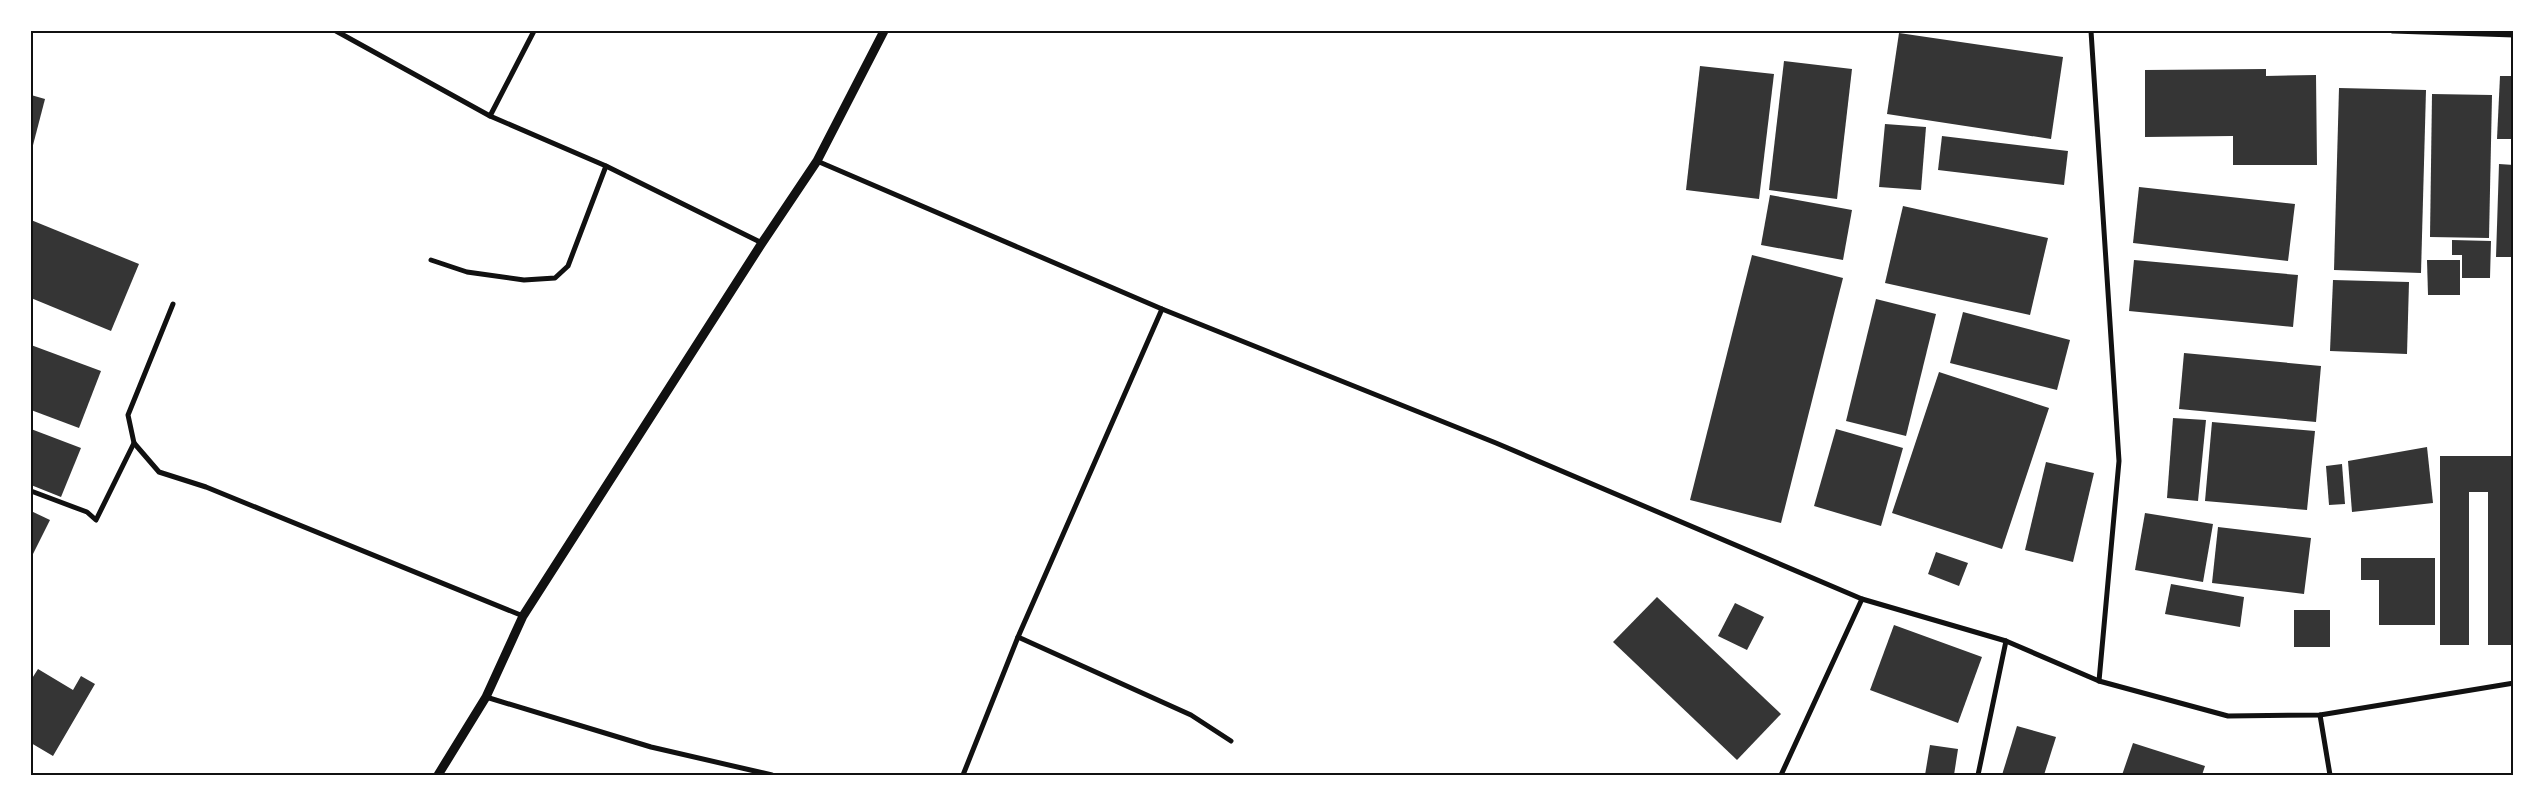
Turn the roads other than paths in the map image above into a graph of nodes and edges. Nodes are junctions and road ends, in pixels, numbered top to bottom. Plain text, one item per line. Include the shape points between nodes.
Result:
1 (336, 31) edge
2 (534, 31) edge
3 (884, 31) edge
4 (2091, 31) edge
5 (2393, 31) edge
6 (2514, 34) edge
7 (490, 116) junction
8 (817, 161) junction
9 (606, 166) junction
10 (762, 242) junction
11 (431, 260) dead end
12 (173, 304) dead end
13 (1162, 309) junction
14 (134, 443) junction
15 (31, 491) edge
16 (1862, 599) junction
17 (523, 616) junction
18 (1018, 638) junction
19 (2006, 641) junction
20 (2099, 681) junction
21 (2514, 683) edge
22 (486, 697) junction
23 (2320, 715) junction
24 (1231, 741) dead end
25 (438, 775) edge
26 (772, 775) edge
27 (962, 775) edge
28 (1781, 775) edge
29 (1978, 775) edge
30 (2330, 775) edge

1 - 7 street
2 - 7 street
3 - 8 street
4 - 20 street via 2119,461
5 - 6 street
7 - 9 street
8 - 10 street
8 - 13 street
9 - 10 street
9 - 11 street via 568,266 555,278 524,280 467,272
10 - 17 street
12 - 14 street via 128,415
13 - 16 street via 1496,443
13 - 18 street
14 - 15 street via 96,520 87,512
14 - 17 street via 159,472 206,487
16 - 19 street
16 - 28 street
17 - 22 street
18 - 24 street via 1191,715
18 - 27 street
19 - 20 street
19 - 29 street
20 - 23 street via 2228,716
21 - 23 street
22 - 25 street
22 - 26 street via 652,747
23 - 30 street

